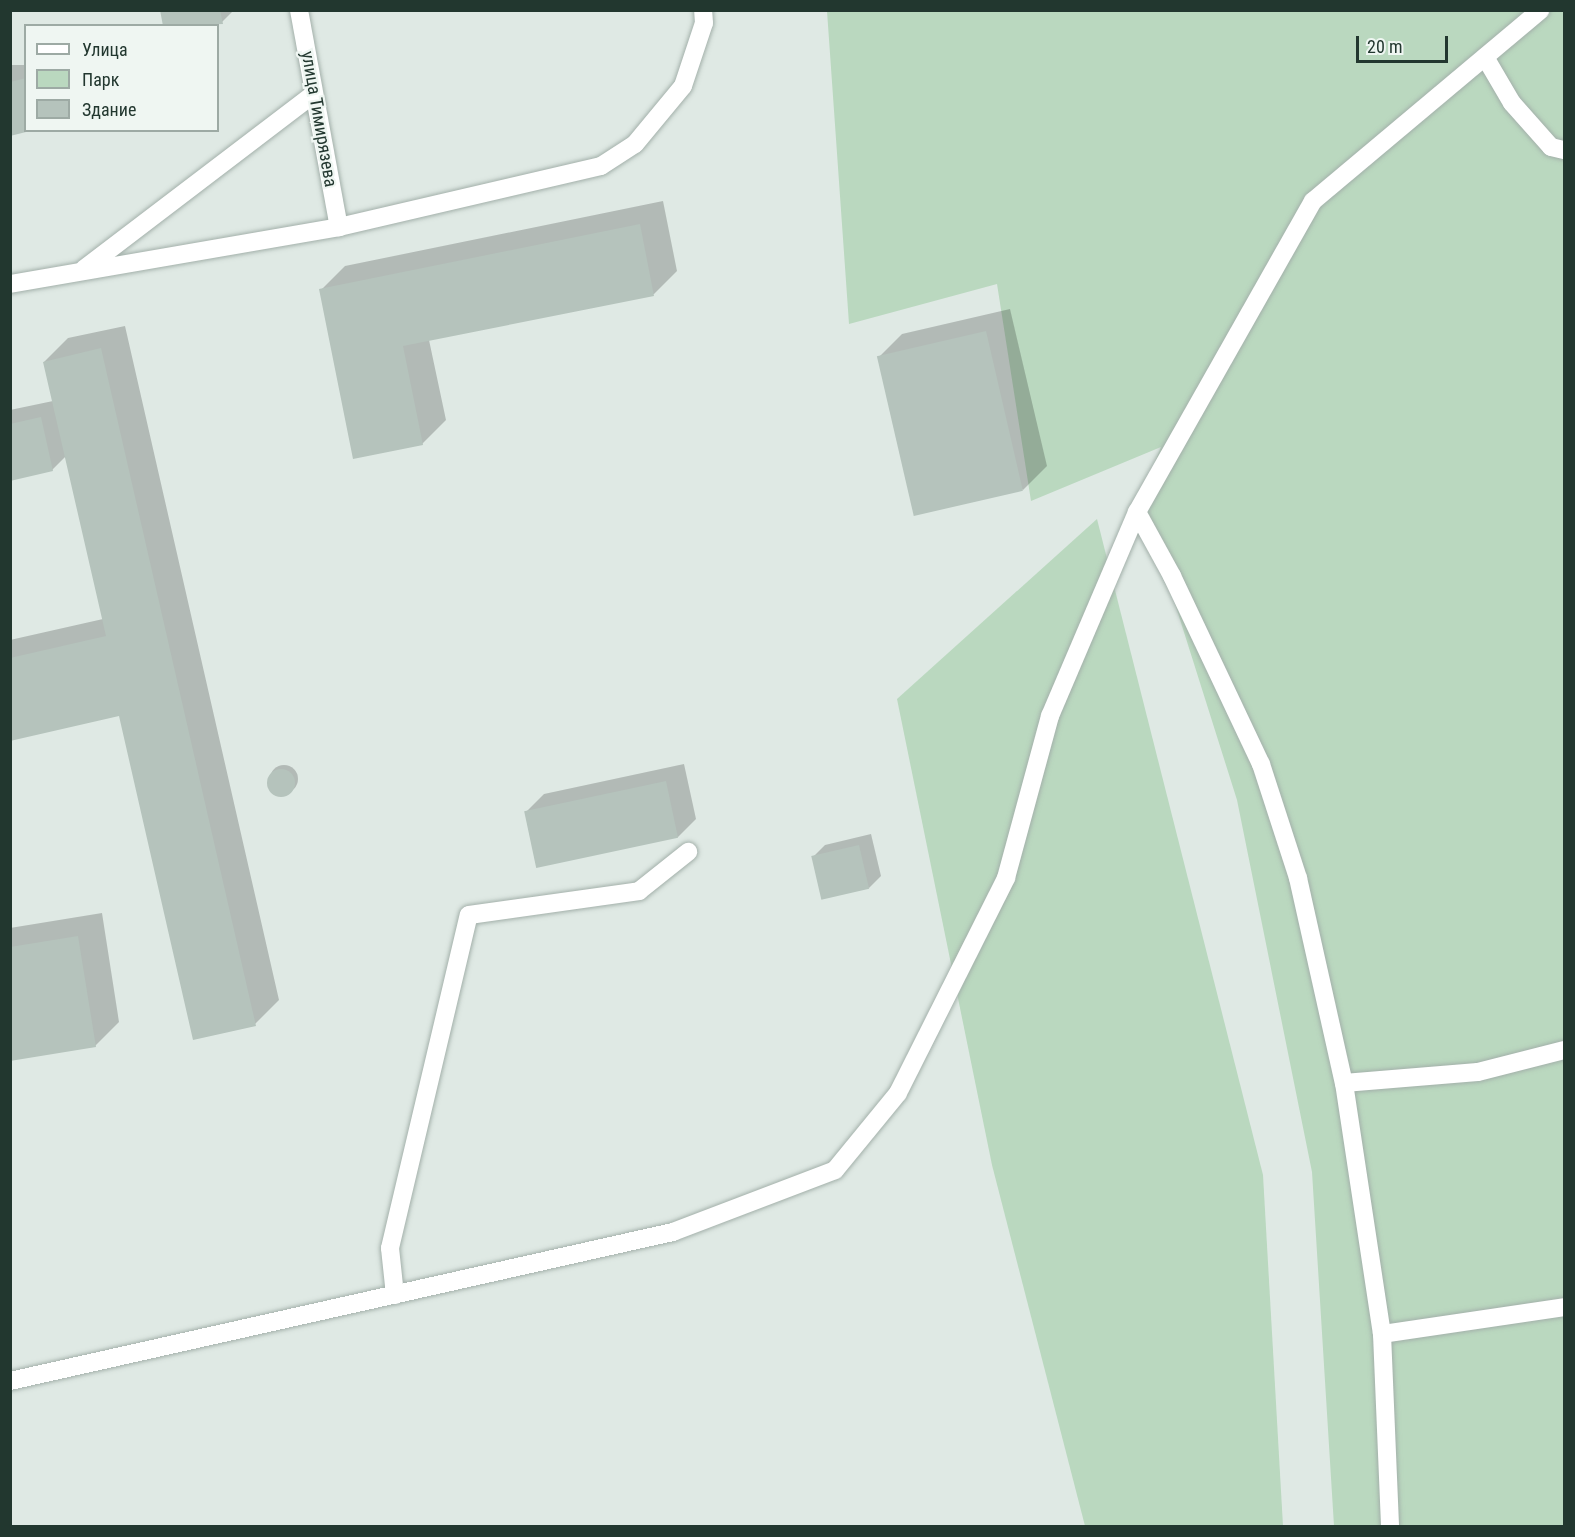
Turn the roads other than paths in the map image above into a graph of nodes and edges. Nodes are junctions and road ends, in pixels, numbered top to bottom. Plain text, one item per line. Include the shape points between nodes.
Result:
1 (300, 10) edge
2 (703, 10) edge
3 (1541, 10) edge
4 (1485, 57) junction
5 (314, 94) junction
6 (1564, 150) edge
7 (339, 227) junction
8 (81, 271) junction
9 (10, 284) edge
10 (1137, 512) junction
11 (688, 852) dead end
12 (1564, 1050) edge
13 (1344, 1083) junction
14 (395, 1294) junction
15 (1564, 1307) edge
16 (1382, 1334) junction
17 (10, 1381) edge
18 (1390, 1527) edge

1 - 5 street, улица Тимирязева
2 - 7 street via 704,23 683,87 635,144 601,166
3 - 4 street
4 - 6 street via 1512,103 1551,147
4 - 10 street via 1313,201
5 - 7 street, улица Тимирязева
5 - 8 street
7 - 8 street
8 - 9 street
10 - 13 street via 1261,764 1298,878
10 - 14 street via 1050,716 1006,878 898,1093 835,1170 673,1232
11 - 14 street via 639,891 469,915 390,1248
12 - 13 street via 1478,1072
13 - 16 street
14 - 17 street
15 - 16 street
16 - 18 street

